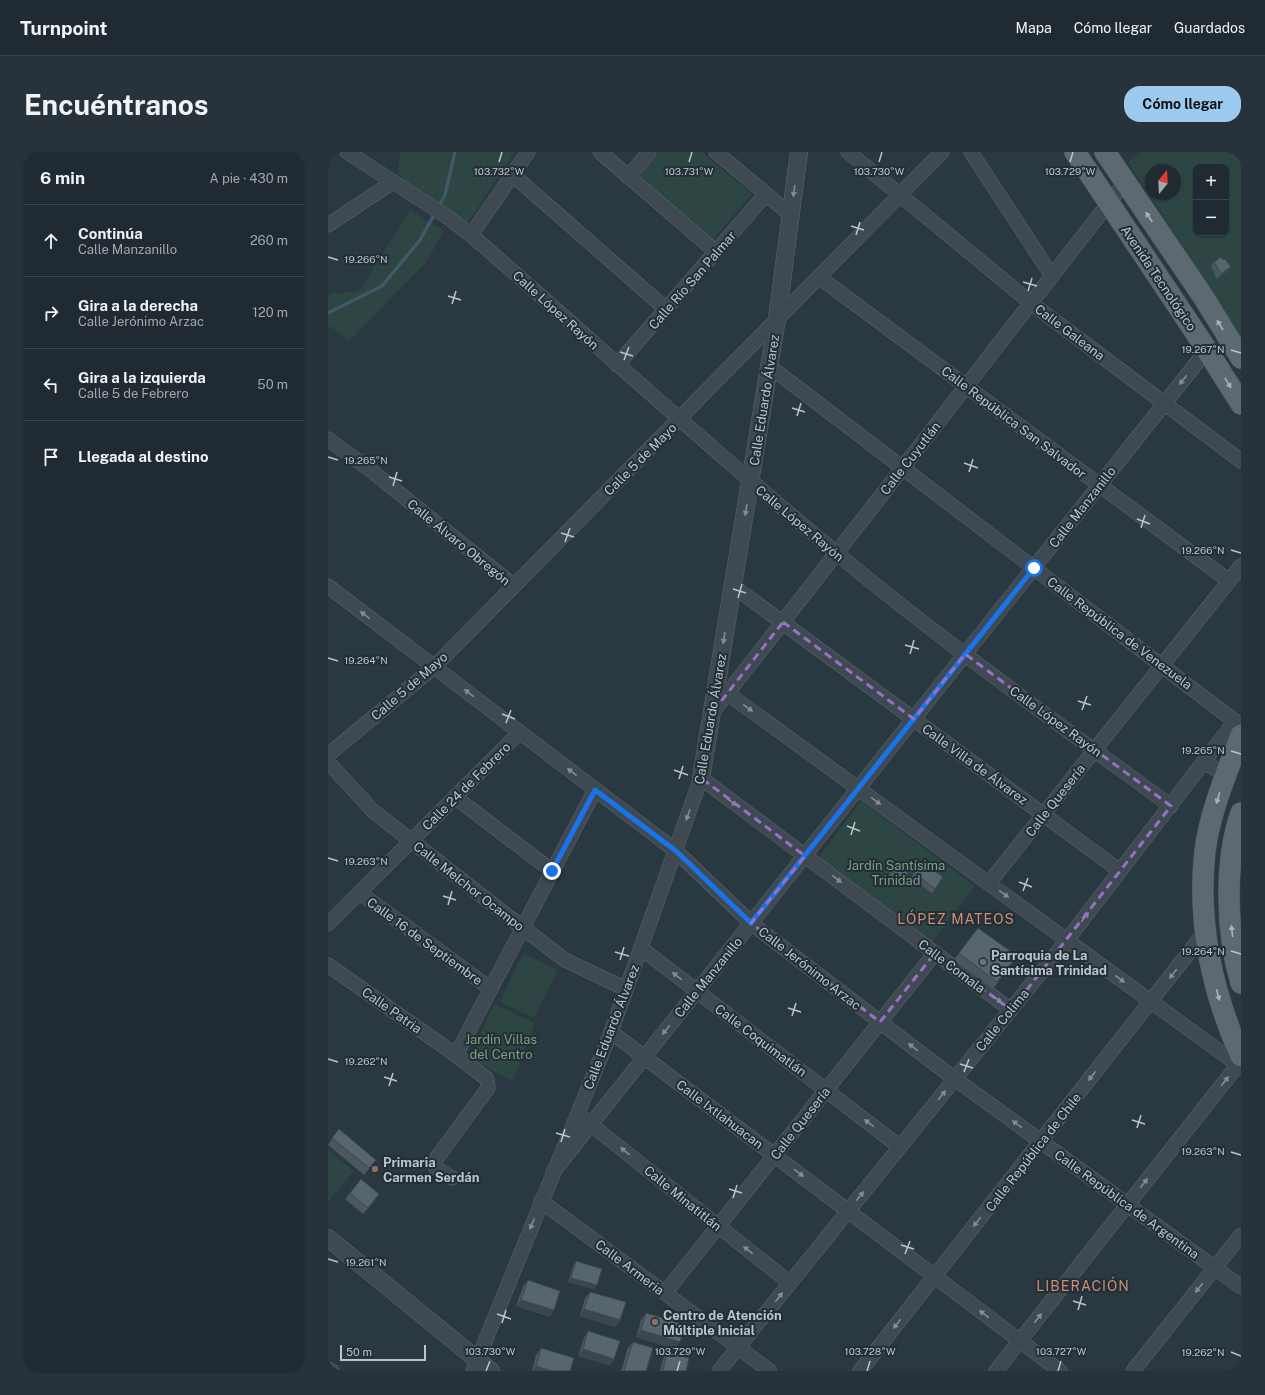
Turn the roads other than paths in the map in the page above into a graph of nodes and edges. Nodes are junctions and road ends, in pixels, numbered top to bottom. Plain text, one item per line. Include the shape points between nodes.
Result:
1 (347, 152) edge
2 (528, 152) edge
3 (600, 152) edge
4 (649, 152) edge
5 (716, 152) edge
6 (799, 152) edge
7 (848, 152) edge
8 (942, 152) edge
9 (971, 152) edge
10 (1075, 152) edge
11 (1105, 152) edge
12 (513, 175) junction
13 (628, 177) junction
14 (393, 182) junction
15 (1125, 182) junction
16 (766, 194) junction
17 (900, 194) junction
18 (1108, 203) junction
19 (790, 215) junction
20 (328, 224) edge
21 (471, 235) junction
22 (716, 252) junction
23 (1052, 276) junction
24 (819, 277) junction
25 (1031, 303) junction
26 (666, 309) junction
27 (777, 319) junction
28 (1207, 350) junction
29 (1241, 358) edge
30 (617, 365) junction
31 (770, 366) junction
32 (966, 386) junction
33 (1165, 403) junction
34 (1241, 404) edge
35 (679, 419) junction
36 (328, 439) edge
37 (1241, 461) edge
38 (903, 468) junction
39 (750, 482) junction
40 (1100, 485) junction
41 (836, 554) junction
42 (1241, 566) edge
43 (1034, 568) junction
44 (1229, 581) junction
45 (328, 586) edge
46 (514, 586) junction
47 (733, 586) junction
48 (783, 622) junction
49 (965, 654) junction
50 (1162, 665) junction
51 (434, 667) junction
52 (722, 689) junction
53 (914, 719) junction
54 (1239, 727) edge
55 (520, 732) junction
56 (1095, 750) junction
57 (328, 755) edge
58 (328, 762) edge
59 (1204, 762) junction
60 (1226, 776) junction
61 (701, 778) junction
62 (858, 788) junction
63 (595, 790) junction
64 (455, 797) junction
65 (1171, 806) junction
66 (1241, 813) edge
67 (1044, 814) junction
68 (411, 842) junction
69 (676, 851) junction
70 (805, 856) junction
71 (552, 871) junction
72 (1120, 871) junction
73 (989, 883) junction
74 (360, 893) junction
75 (751, 923) junction
76 (328, 924) edge
77 (523, 928) junction
78 (1205, 932) junction
79 (1067, 940) junction
80 (642, 949) junction
81 (934, 952) junction
82 (328, 965) edge
83 (1241, 983) edge
84 (491, 989) junction
85 (626, 989) junction
86 (697, 991) junction
87 (1151, 1001) junction
88 (1011, 1010) junction
89 (880, 1022) junction
90 (611, 1032) junction
91 (456, 1055) junction
92 (644, 1057) junction
93 (1240, 1062) edge
94 (955, 1079) junction
95 (826, 1090) junction
96 (577, 1113) junction
97 (591, 1124) junction
98 (1041, 1141) junction
99 (900, 1146) junction
100 (774, 1155) junction
101 (553, 1172) junction
102 (452, 1178) dead end
103 (541, 1201) junction
104 (1128, 1204) junction
105 (849, 1211) junction
106 (718, 1226) junction
107 (1241, 1235) edge
108 (328, 1238) edge
109 (1215, 1268) junction
110 (935, 1276) junction
111 (790, 1283) junction
112 (1241, 1287) edge
113 (665, 1293) junction
114 (1020, 1341) junction
115 (738, 1347) junction
116 (475, 1366) edge
117 (328, 1369) edge
118 (332, 1371) edge
119 (491, 1371) edge
120 (719, 1371) edge
121 (770, 1371) edge
122 (860, 1371) edge
123 (996, 1371) edge
124 (1060, 1371) edge
125 (1133, 1371) edge

1 - 14 street, Calle López Rayón
2 - 12 street
3 - 13 street
4 - 13 street
5 - 16 street
6 -> 19 street, Calle Eduardo Álvarez
7 - 17 street, Calle Galeana
8 - 17 street, Calle 5 de Mayo
9 - 23 street
10 - 18 main road, Avenida Tecnológico
11 - 15 main road, Avenida Tecnológico
12 - 21 street
12 - 26 street
13 - 22 street
14 - 20 street
14 - 21 street, Calle López Rayón
15 - 18 street, Calle Cuyutlán
29 -> 15 main road, Avenida Tecnológico via 1204,298
16 - 19 street
16 - 22 street, Calle Río San Palmar
17 - 24 street, Calle 5 de Mayo
17 - 25 street, Calle Galeana
18 - 23 street, Calle Cuyutlán
18 - 28 main road, Avenida Tecnológico
19 - 27 street, Calle Eduardo Álvarez
21 - 30 street, Calle López Rayón
22 - 26 street, Calle Río San Palmar
23 - 25 street, Calle Cuyutlán
24 - 27 street, Calle 5 de Mayo
24 - 32 street, Calle República San Salvador
25 - 32 street, Calle Cuyutlán
25 - 33 street, Calle Galeana
26 - 30 street, Calle Río San Palmar
27 - 31 street, Calle Eduardo Álvarez
27 - 35 street, Calle 5 de Mayo
28 -> 33 street, Calle Manzanillo
28 -> 34 main road, Avenida Tecnológico
30 - 35 street, Calle López Rayón
31 - 38 street, Calle República de Venezuela
31 - 39 street, Calle Eduardo Álvarez
32 - 38 street, Calle Cuyutlán
32 - 40 street, Calle República San Salvador
33 - 37 street, Calle Galeana
33 - 40 street, Calle Manzanillo
35 - 39 street, Calle López Rayón
35 - 46 street, Calle 5 de Mayo
36 - 46 street, Calle Álvaro Obregón
38 - 41 street, Calle Cuyutlán
38 - 43 street, Calle República de Venezuela
39 - 41 street, Calle López Rayón
39 -> 47 street, Calle Eduardo Álvarez
40 - 43 street, Calle Manzanillo
40 - 44 street, Calle República San Salvador
41 - 48 street, Calle Cuyutlán
41 - 49 street, Calle López Rayón
42 - 44 street, Calle Quesería
43 - 49 street, Calle Manzanillo
43 - 50 street, Calle República de Venezuela
44 - 50 street, Calle Quesería
51 -> 45 street, Calle Jerónimo Arzac
46 - 51 street, Calle 5 de Mayo
47 - 48 street, Calle Villa de Álvarez
47 -> 52 street, Calle Eduardo Álvarez
48 - 52 street, Calle Cuyutlán
48 - 53 street, Calle Villa de Álvarez
49 - 53 street, Calle Manzanillo
49 - 56 street, Calle López Rayón
50 - 54 street, Calle República de Venezuela
50 - 56 street, Calle Quesería
55 -> 51 street, Calle Jerónimo Arzac
51 - 57 street, Calle 5 de Mayo
52 - 61 street, Calle Eduardo Álvarez via 712,713
52 -> 62 street
53 - 62 street, Calle Manzanillo
53 - 67 street, Calle Villa de Álvarez
54 - 59 street, Calle Colima
54 - 60 main road
63 -> 55 street, Calle Jerónimo Arzac
55 - 64 street, Calle 24 de Febrero
56 - 65 street, Calle López Rayón
56 - 67 street, Calle Quesería
58 - 68 street, Calle Melchor Ocampo via 373,811
59 - 60 street
59 - 65 street, Calle Colima
60 -> 78 main road via 1205,850
61 -> 69 street, Calle Eduardo Álvarez
61 -> 70 street, Calle Comala
62 - 70 street, Calle Manzanillo
62 -> 73 street
63 - 69 street, Calle Jerónimo Arzac
63 - 71 street
64 - 68 street, Calle 24 de Febrero
64 - 71 street
65 - 72 street, Calle Colima
83 -> 66 main road via 1230,907 1230,867
67 - 72 street, Calle Villa de Álvarez
67 - 73 street, Calle Quesería
68 - 74 street, Calle 24 de Febrero
68 - 77 street, Calle Melchor Ocampo
69 - 75 street, Calle Jerónimo Arzac
69 - 80 street, Calle Eduardo Álvarez
70 - 75 street, Calle Manzanillo
70 -> 81 street, Calle Comala
71 - 77 street
79 -> 72 street, Calle Colima
73 -> 79 street
74 - 76 street, Calle 24 de Febrero
74 - 84 street, Calle 16 de Septiembre
75 - 86 street, Calle Manzanillo
75 - 89 street, Calle Jerónimo Arzac
77 - 84 street
77 - 85 street, Calle Melchor Ocampo via 565,960
78 -> 87 street, Calle República de Chile
78 -> 93 main road via 1213,975
79 -> 87 street
79 - 88 street, Calle Colima
80 - 85 street, Calle Eduardo Álvarez
86 -> 80 street, Calle Coquimatlán
81 -> 88 street, Calle Comala
81 - 89 street, Calle Quesería
82 - 91 street, Calle Patria
84 - 91 street
85 - 90 street, Calle Eduardo Álvarez
86 -> 92 street, Calle Manzanillo
86 - 95 street, Calle Coquimatlán
87 - 93 street
87 -> 98 street, Calle República de Chile
88 - 94 street, Calle Colima
94 -> 89 street, Calle Jerónimo Arzac
89 - 95 street, Calle Quesería
90 - 92 street, Calle Ixtlahuacan
90 - 96 street, Calle Eduardo Álvarez
91 - 102 street, Calle Patria via 489,1083 488,1088 436,1159 435,1167
92 - 97 street, Calle Manzanillo
92 - 100 street, Calle Ixtlahuacan
104 -> 93 street
98 -> 94 street, Calle República de Argentina
99 -> 94 street, Calle Colima
99 -> 95 street, Calle Coquimatlán
95 - 100 street, Calle Quesería
96 - 97 street, Calle Minatitlán
96 - 101 street, Calle Eduardo Álvarez
97 - 101 street, Calle Manzanillo
106 -> 97 street, Calle Minatitlán
98 - 104 street, Calle República de Argentina
98 -> 110 street, Calle República de Chile
105 -> 99 street, Calle Colima
100 -> 105 street, Calle Ixtlahuacan
100 - 106 street, Calle Quesería
101 - 103 street, Calle Eduardo Álvarez
103 - 113 street, Calle Armeria
103 -> 116 street, Calle Eduardo Álvarez
104 - 109 street, Calle República de Argentina
114 -> 104 street
105 - 110 street, Calle Ixtlahuacan
105 - 111 street, Calle Colima
111 -> 106 street, Calle Minatitlán
106 - 113 street, Calle Quesería
107 - 109 street
108 - 116 street
109 - 112 street, Calle República de Argentina
109 -> 125 street
114 -> 110 street, Calle Ixtlahuacan
110 -> 122 street, Calle República de Chile
115 -> 111 street, Calle Colima
113 - 115 street, Calle Armeria
114 - 123 street
114 - 124 street, Calle Ixtlahuacan
115 - 120 street, Calle Colima
115 - 121 street, Calle Armeria
116 - 119 street
117 - 118 street

